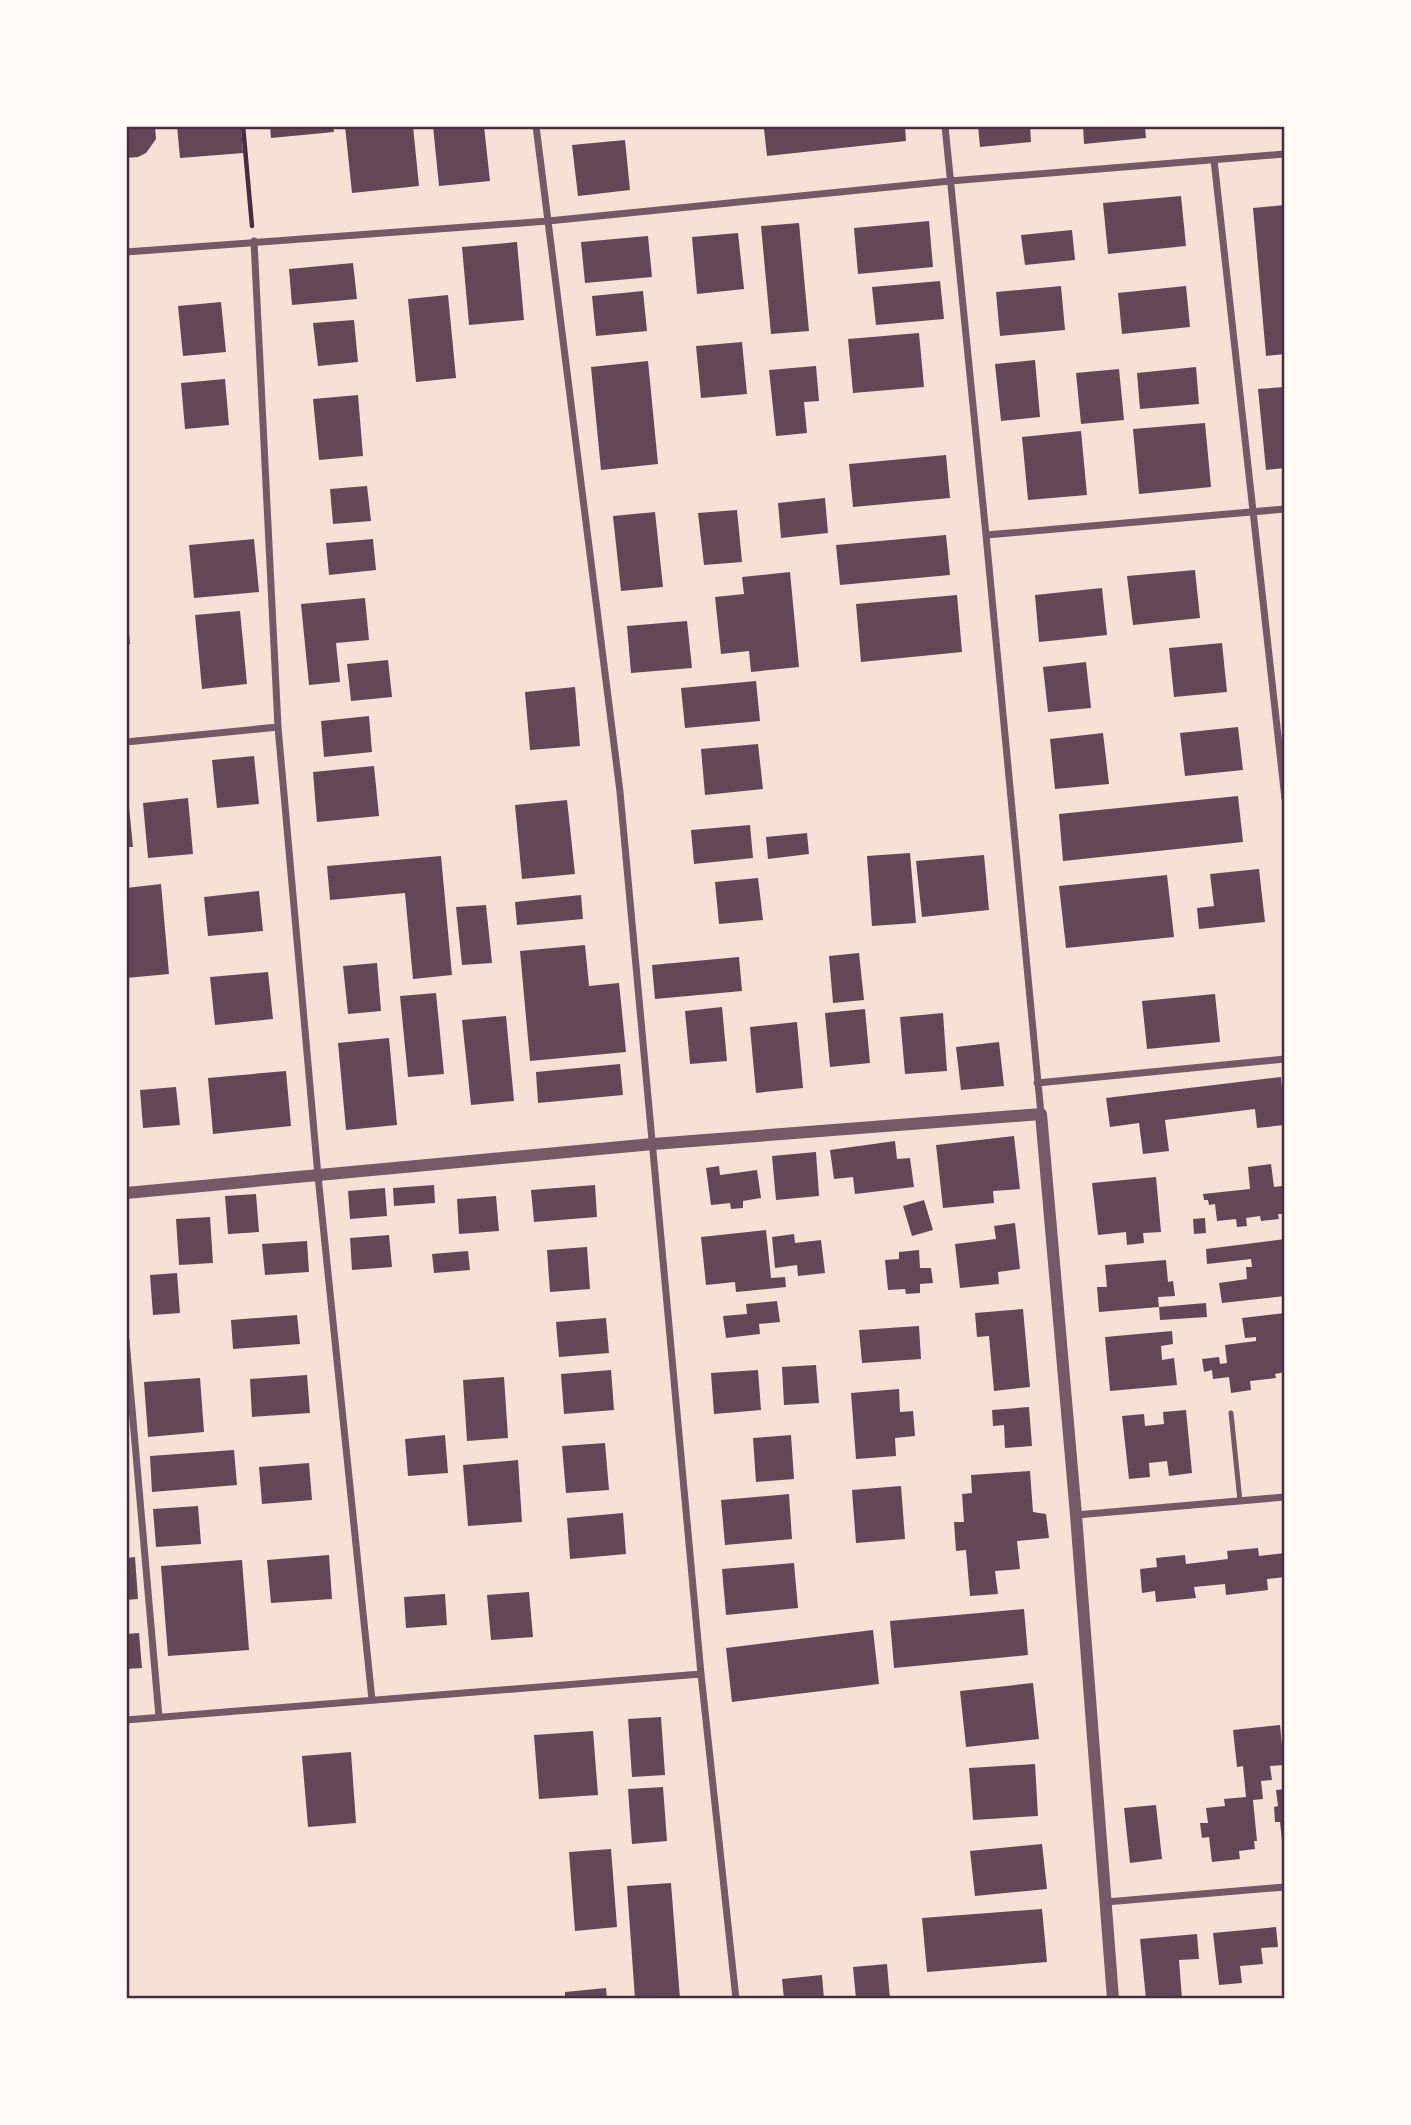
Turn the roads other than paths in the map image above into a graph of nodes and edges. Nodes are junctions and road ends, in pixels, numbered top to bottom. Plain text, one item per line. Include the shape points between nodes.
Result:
1 (536, 126) edge
2 (945, 126) edge
3 (1285, 154) edge
4 (1214, 160) junction
5 (950, 181) junction
6 (548, 221) junction
7 (254, 241) junction
8 (126, 252) edge
9 (1285, 509) edge
10 (1252, 511) junction
11 (986, 535) junction
12 (278, 727) junction
13 (126, 742) edge
14 (1285, 799) edge
15 (1285, 1059) edge
16 (1037, 1083) junction
17 (1041, 1114) junction
18 (653, 1144) junction
19 (318, 1176) junction
20 (126, 1193) edge
21 (126, 1340) edge
22 (1231, 1413) dead end
23 (1285, 1497) edge
24 (1240, 1501) junction
25 (1076, 1515) junction
26 (701, 1674) junction
27 (372, 1700) junction
28 (159, 1717) junction
29 (126, 1720) edge
30 (1285, 1887) edge
31 (1106, 1902) junction
32 (736, 1999) edge
33 (1113, 1999) edge

1 - 6 street
2 - 5 street
3 - 4 street
4 - 5 street
4 - 10 street
5 - 6 street
5 - 11 street
6 - 7 street
6 - 18 street via 620,792
7 - 8 street
7 - 12 street
9 - 10 street
10 - 11 street
10 - 14 street
11 - 16 street
12 - 13 street
12 - 19 street
15 - 16 street
16 - 17 street
17 - 18 street
17 - 25 street
18 - 19 street
18 - 26 street
19 - 20 street
19 - 27 street
21 - 28 street
22 - 24 lane
23 - 24 street
24 - 25 street
25 - 31 street
26 - 27 street
26 - 32 street
27 - 28 street
28 - 29 street
30 - 31 street
31 - 33 street

